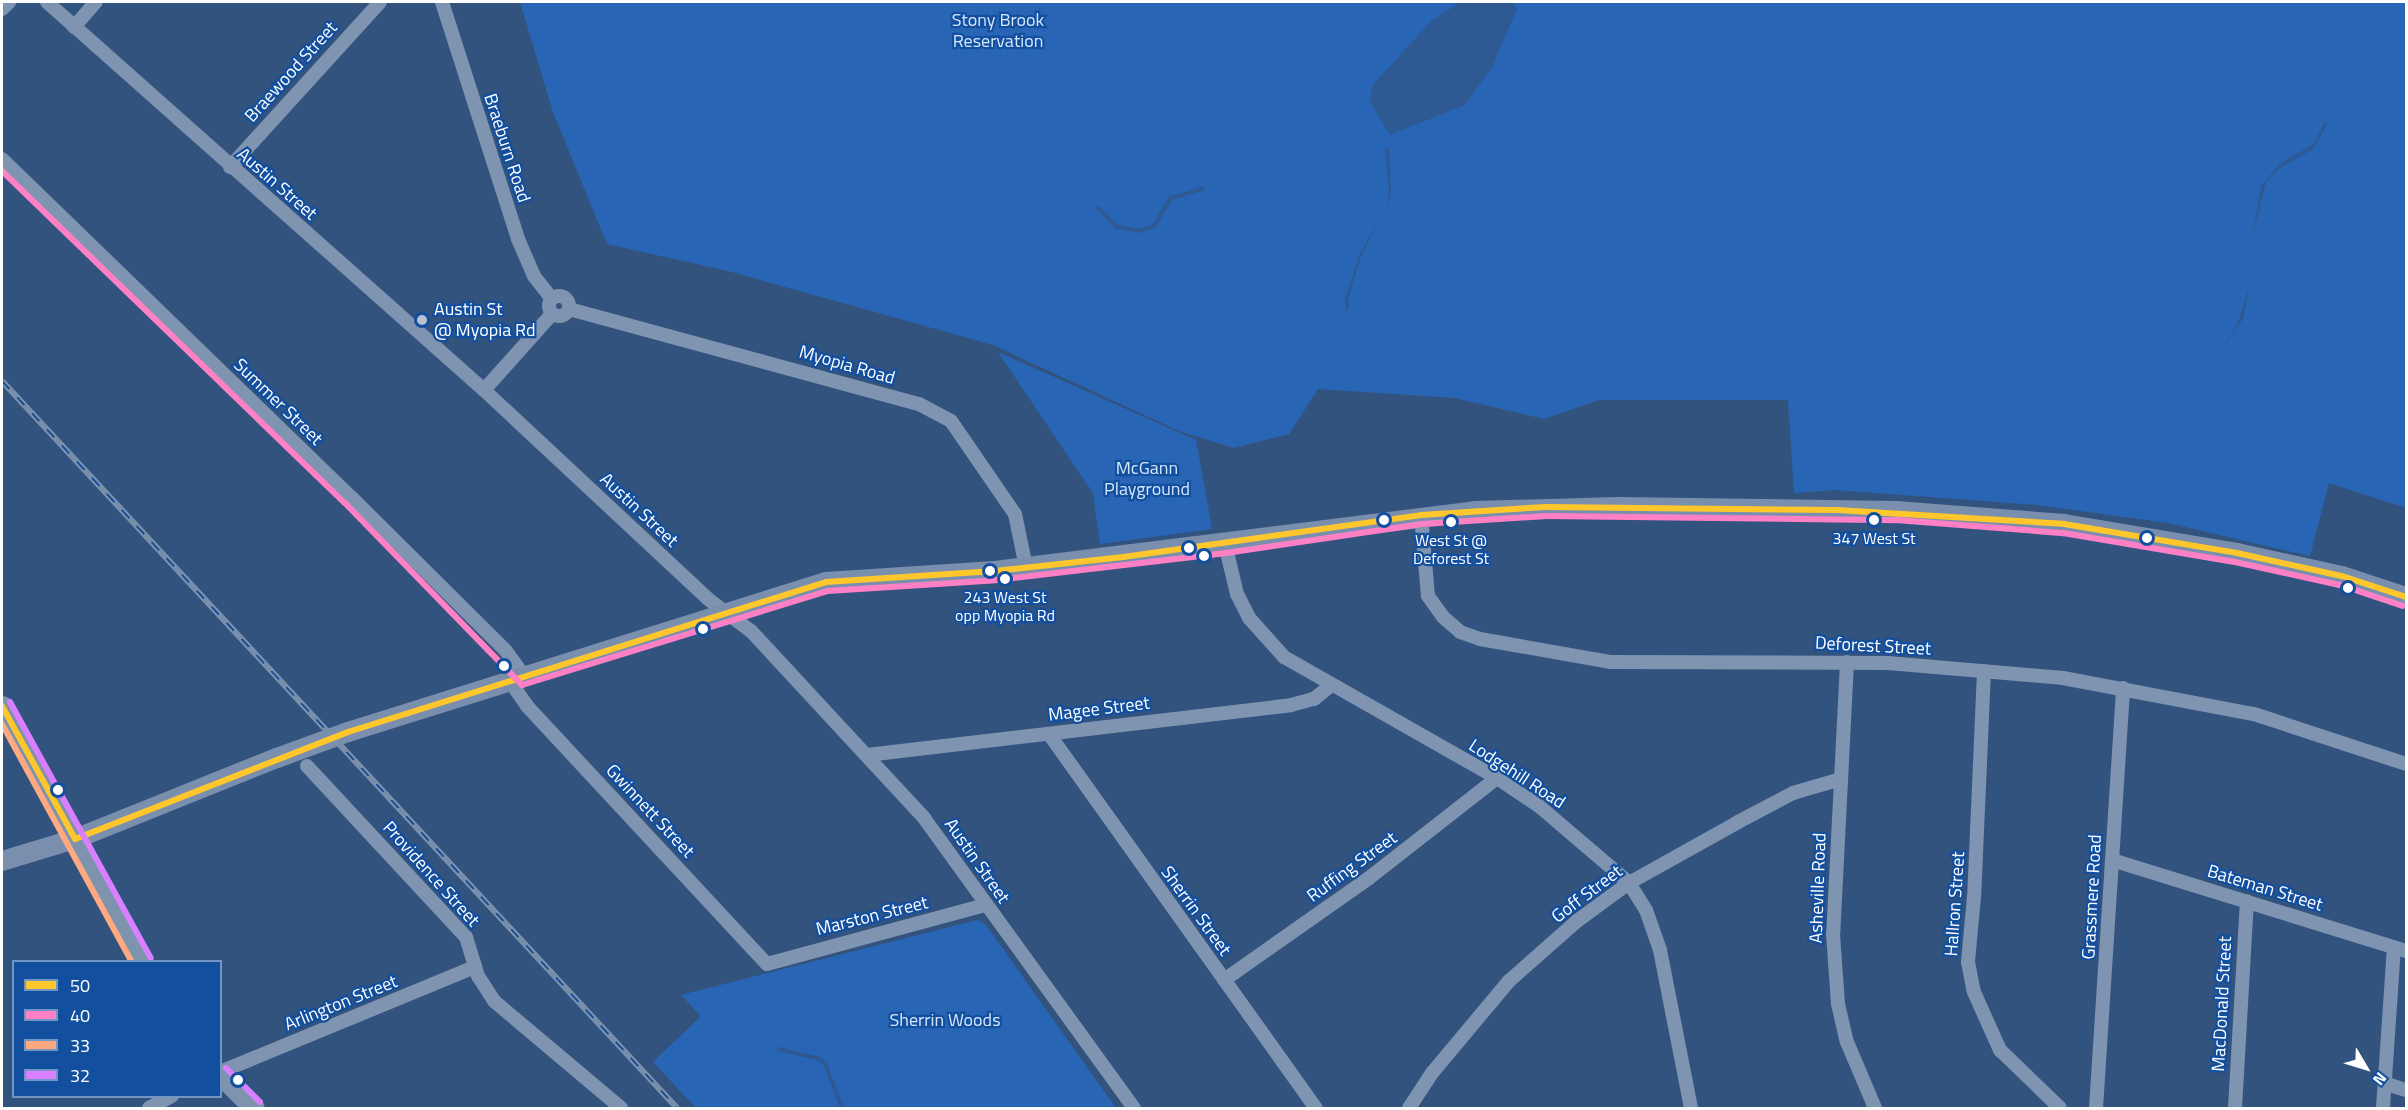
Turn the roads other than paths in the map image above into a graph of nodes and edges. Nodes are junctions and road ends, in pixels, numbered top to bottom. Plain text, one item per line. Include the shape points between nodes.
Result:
1 (9, 2) edge
2 (47, 2) edge
3 (96, 2) edge
4 (380, 2) edge
5 (442, 2) edge
6 (2, 9) edge
7 (74, 27) junction
8 (2, 159) edge
9 (230, 167) junction
10 (552, 299) junction
11 (569, 309) junction
12 (552, 314) junction
13 (484, 390) junction
14 (1421, 515) junction
15 (1225, 544) junction
16 (1026, 567) junction
17 (2406, 597) edge
18 (726, 613) junction
19 (1847, 662) junction
20 (1984, 671) junction
21 (517, 678) junction
22 (1330, 686) junction
23 (2123, 688) junction
24 (2, 706) edge
25 (1048, 734) junction
26 (867, 755) junction
27 (2406, 764) edge
28 (307, 766) dead end
29 (1497, 778) junction
30 (1841, 779) junction
31 (75, 839) junction
32 (2112, 860) junction
33 (2, 861) edge
34 (1629, 883) junction
35 (2247, 901) junction
36 (986, 905) junction
37 (2400, 949) edge
38 (142, 960) edge
39 (767, 964) joint
40 (475, 967) junction
41 (1224, 980) junction
42 (222, 1072) edge
43 (222, 1075) edge
44 (2384, 1083) junction
45 (2406, 1090) edge
46 (168, 1098) edge
47 (612, 1106) edge
48 (149, 1108) edge
49 (254, 1108) edge
50 (1134, 1108) edge
51 (1316, 1108) edge
52 (1408, 1108) edge
53 (1691, 1108) edge
54 (1875, 1108) edge
55 (2060, 1108) edge
56 (2096, 1108) edge
57 (2235, 1108) edge
58 (2383, 1108) edge

1 - 6 street
2 - 7 street, Austin Street
3 - 7 street
4 - 9 street, Braewood Street
5 - 10 street, Braeburn Road via 518,239 534,276
7 - 9 street, Austin Street
8 - 21 street, Summer Street via 506,651
9 - 13 street, Austin Street
10 - 11 street via 562,296
10 - 12 street
11 - 12 street via 561,316
11 - 16 street, Myopia Road via 919,404 951,420 1015,514
12 - 13 street
13 - 18 street, Austin Street
14 - 15 street
14 - 17 street via 1546,507 1896,511 2064,524 2235,553 2342,576
14 - 19 street, Deforest Street via 1428,596 1460,632 1480,639 1611,662
15 - 16 street
15 - 22 street, Lodgehill Road via 1237,594 1250,619 1284,657
16 - 18 street via 826,582
18 - 21 street
18 - 26 street, Austin Street via 751,631
19 - 20 street, Deforest Street
19 - 30 street, Asheville Road
20 - 23 street, Deforest Street
20 - 55 street, Hallron Street via 1968,962 1974,992 2000,1050
21 - 31 street, bridge via 348,732
21 - 39 street, Gwinnett Street via 527,705
22 - 25 street, Magee Street via 1314,699 1291,705
22 - 29 street, Lodgehill Road
23 - 27 street, Deforest Street via 2254,714
23 - 32 street, Grassmere Road
24 - 31 main road
25 - 26 street, Magee Street
25 - 41 street, Sherrin Street
26 - 36 street, Austin Street via 924,818
28 - 40 street, Providence Street via 461,931 469,942
29 - 34 street, Lodgehill Road via 1539,806
29 - 41 street, Ruffing Street via 1369,878
30 - 34 street, Goff Street via 1793,793
30 - 54 street, Asheville Road via 1833,934 1838,1004 1847,1042
31 - 33 street
31 - 38 main road
32 - 35 street, Bateman Street
32 - 56 street, Grassmere Road
34 - 52 street, Goff Street via 1577,921 1509,981 1432,1073
34 - 53 street, Lodgehill Road via 1646,910 1660,950
35 - 37 street, Bateman Street
35 - 57 street, MacDonald Street via 2239,986
36 - 39 street, Marston Street
36 - 50 street, Austin Street
37 - 44 street
40 - 42 street, Arlington Street
40 - 47 street, Providence Street via 481,985 494,1001
41 - 51 street, Sherrin Street
43 - 49 main road
44 - 45 street
44 - 58 street
46 - 48 street

